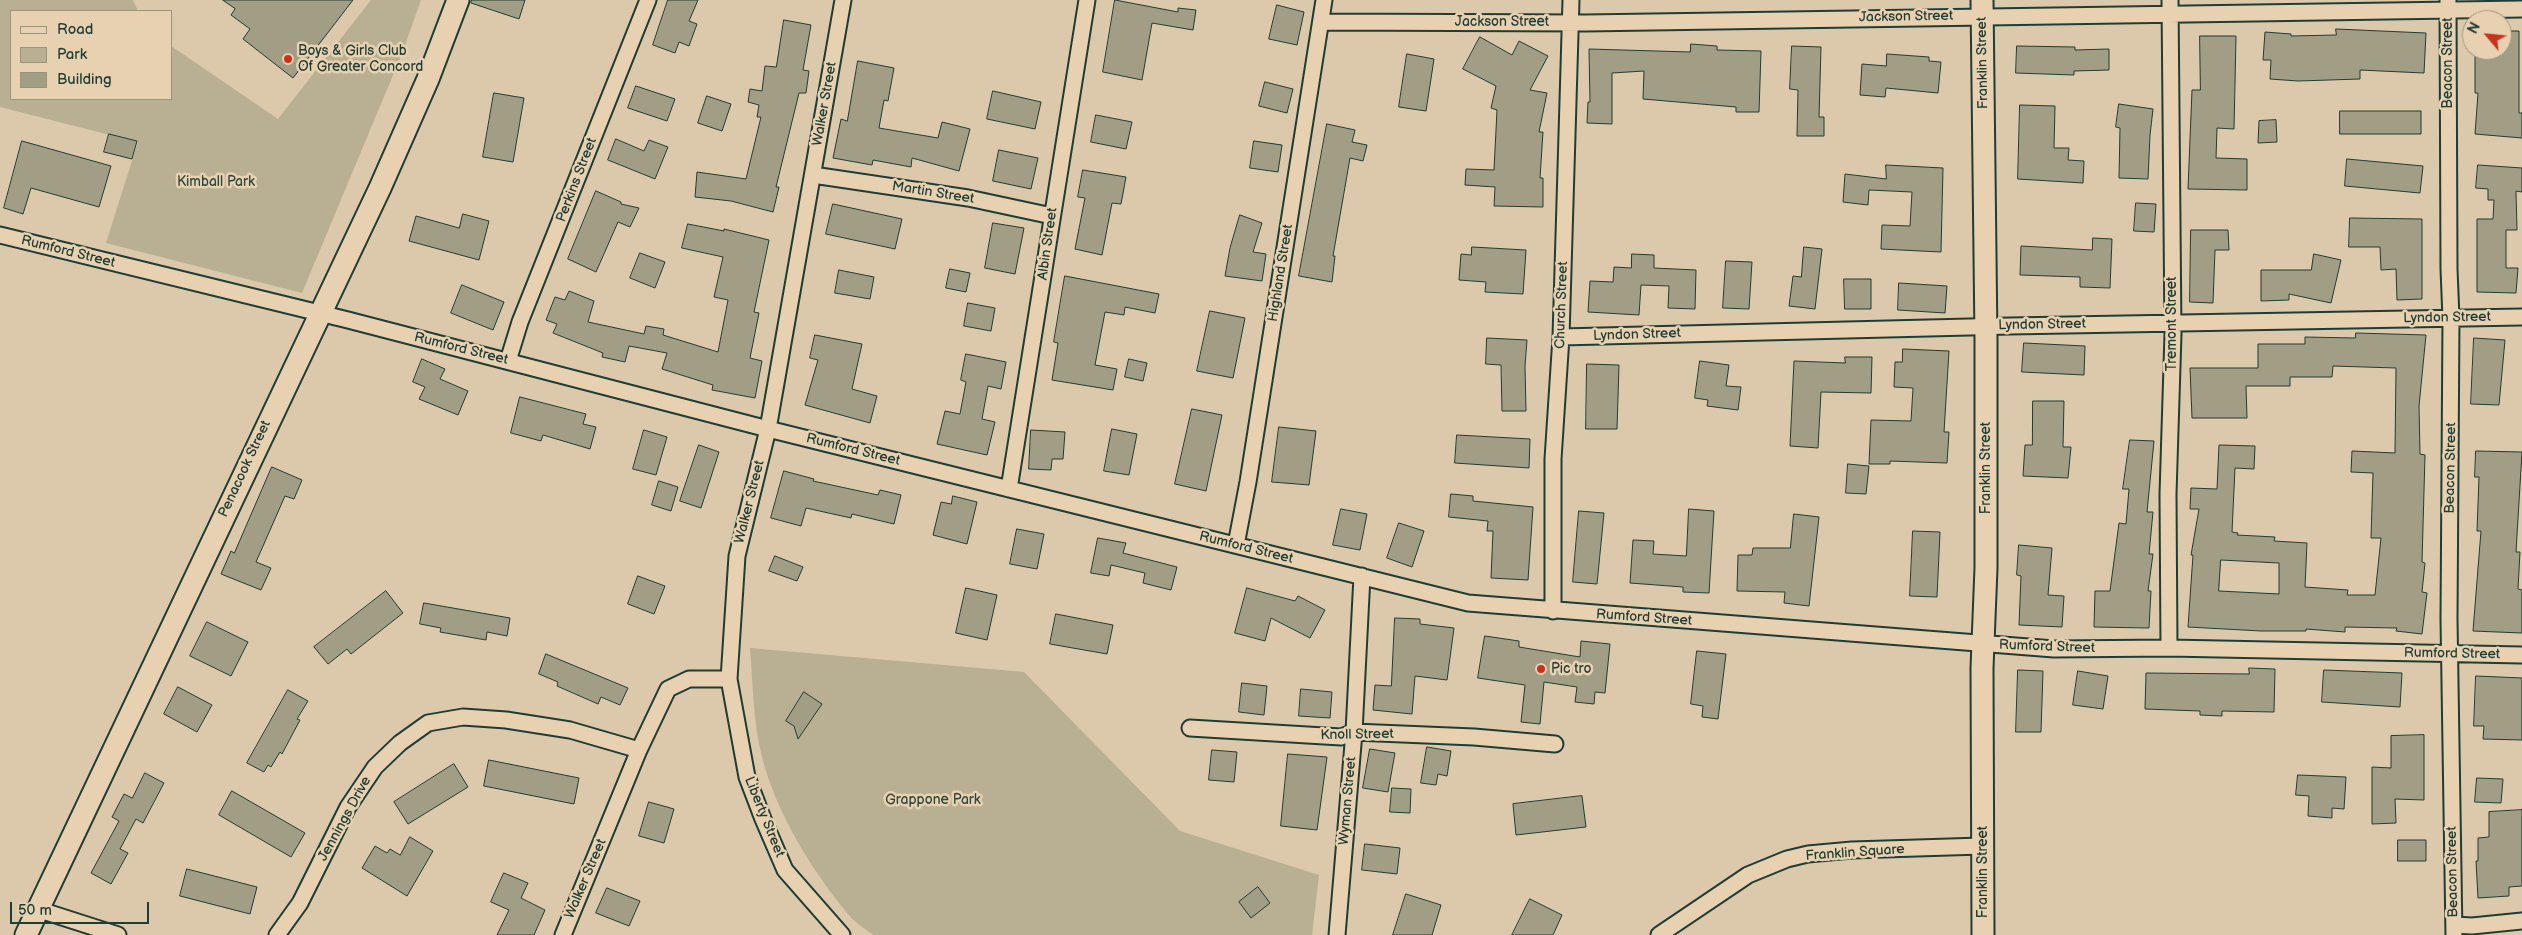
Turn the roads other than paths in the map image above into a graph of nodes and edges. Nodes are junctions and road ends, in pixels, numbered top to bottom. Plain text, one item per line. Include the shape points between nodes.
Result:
1 (458, 0) edge
2 (648, 0) edge
3 (844, 0) edge
4 (1087, 0) edge
5 (1324, 0) edge
6 (1571, 0) edge
7 (2448, 5) edge
8 (1982, 8) edge
9 (2170, 8) edge
10 (2522, 9) edge
11 (1321, 22) junction
12 (1570, 22) junction
13 (813, 175) junction
14 (1052, 216) junction
15 (0, 235) edge
16 (320, 313) junction
17 (2522, 317) edge
18 (2451, 318) junction
19 (2173, 323) junction
20 (1986, 326) junction
21 (1561, 338) junction
22 (508, 361) junction
23 (768, 429) junction
24 (1009, 489) junction
25 (1236, 545) junction
26 (1362, 576) junction
27 (1553, 611) junction
28 (1983, 644) junction
29 (2169, 648) junction
30 (2450, 654) junction
31 (2522, 655) edge
32 (729, 679) junction
33 (1190, 728) dead end
34 (1354, 732) junction
35 (1555, 744) dead end
36 (639, 750) junction
37 (1982, 846) junction
38 (37, 909) junction
39 (2522, 921) edge
40 (2454, 930) edge
41 (26, 935) edge
42 (118, 935) edge
43 (276, 935) edge
44 (563, 935) edge
45 (842, 935) edge
46 (1337, 935) edge
47 (1658, 935) edge
48 (1983, 935) edge

1 - 16 street, Penacook Street via 407,130
2 - 22 street, Perkins Street via 520,322
3 - 13 street, Walker Street
4 - 14 street, Albin Street
5 - 11 street, Highland Street
6 - 12 street, Church Street
7 - 9 street, Jackson Street
7 - 10 street, Jackson Street
7 - 18 street, Beacon Street
8 - 9 street, Jackson Street
8 - 12 street, Jackson Street
8 - 20 street, Franklin Street
9 - 19 street, Tremont Street
11 - 12 street, Jackson Street
11 - 25 street, Highland Street
12 - 21 street, Church Street
13 - 14 street, Martin Street via 968,198
13 - 23 street, Walker Street
14 - 24 street, Albin Street
15 - 16 street, Rumford Street
16 - 22 street, Rumford Street
16 - 38 street, Penacook Street
17 - 18 street, Lyndon Street
18 - 19 street, Lyndon Street
18 - 30 street, Beacon Street
19 - 20 street, Lyndon Street
19 - 29 street, Tremont Street via 2168,494
20 - 21 street, Lyndon Street
20 - 28 street, Franklin Street
21 - 27 street, Church Street via 1553,459
22 - 23 street, Rumford Street
23 - 24 street, Rumford Street
23 - 32 street, Walker Street via 737,556
24 - 25 street, Rumford Street
25 - 26 street, Rumford Street
26 - 27 street, Rumford Street via 1468,603
26 - 34 street, Wyman Street
27 - 28 street, Rumford Street
28 - 29 street, Rumford Street via 2054,649
28 - 37 street, Franklin Street
29 - 30 street, Rumford Street
30 - 31 street, Rumford Street
30 - 40 street, Beacon Street
32 - 36 street, Walker Street via 689,679 668,689
32 - 45 street, Liberty Street via 747,777 763,819 786,870
33 - 34 street, Knoll Street via 1341,737
34 - 35 street, Knoll Street
34 - 46 street, Wyman Street
36 - 43 street, Jennings Drive via 570,730 506,720 463,717 428,723 375,767 348,807 300,903
36 - 44 street, Walker Street
37 - 47 street, Franklin Square via 1852,850 1787,859 1748,875
37 - 48 street, Franklin Street
38 - 41 street, Penacook Street
38 - 42 street
39 - 40 street

